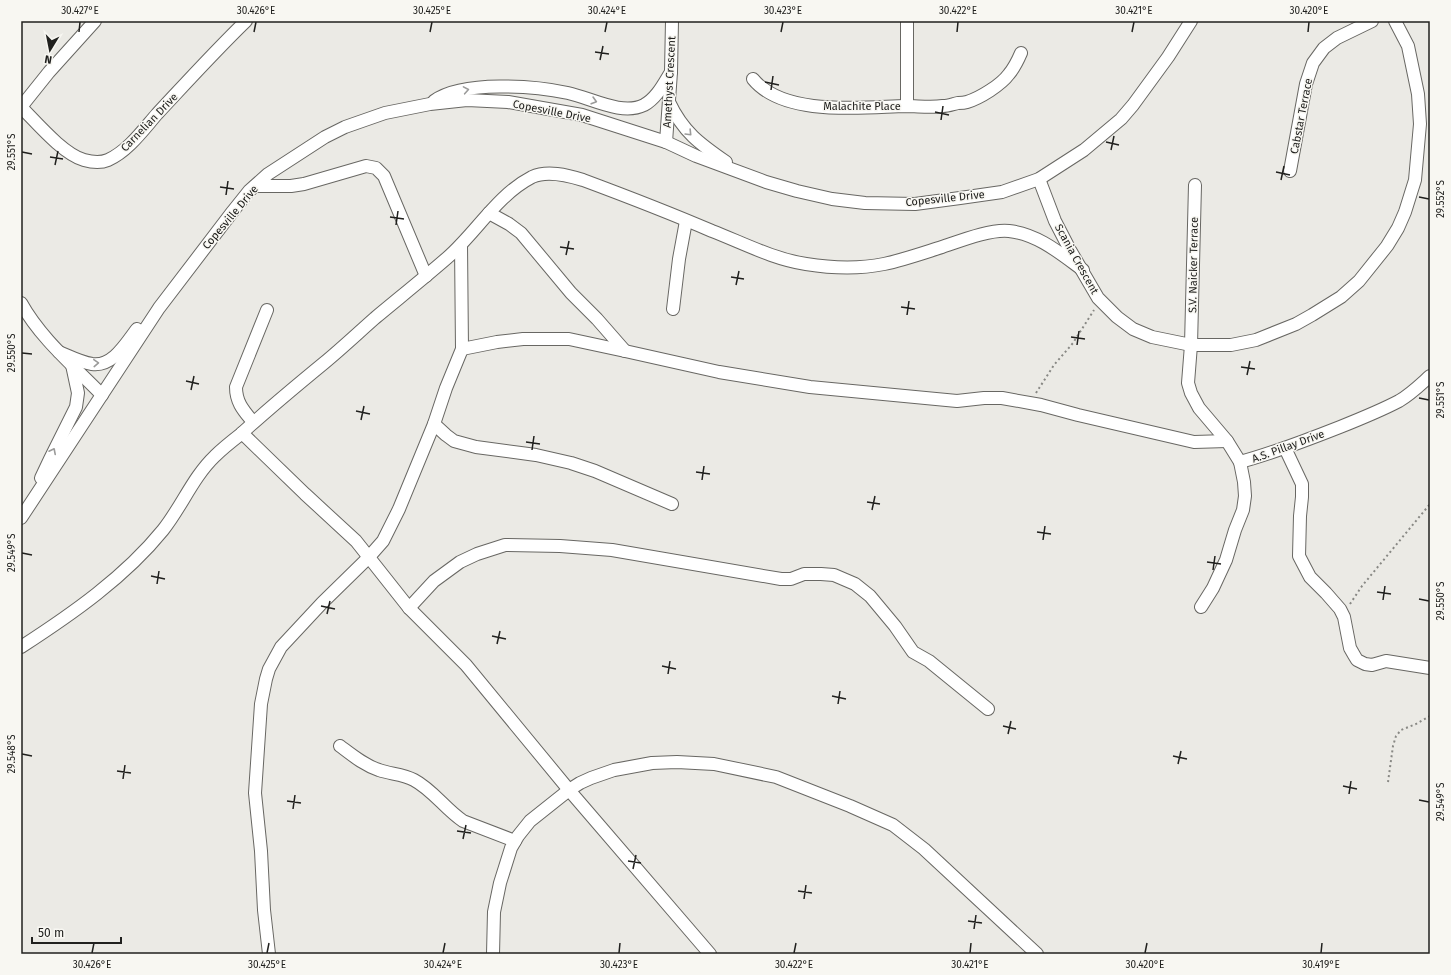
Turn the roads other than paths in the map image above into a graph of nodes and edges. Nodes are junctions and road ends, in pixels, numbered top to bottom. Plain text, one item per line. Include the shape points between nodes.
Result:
1 (95, 21) edge
2 (246, 21) edge
3 (672, 21) edge
4 (907, 21) edge
5 (1191, 21) edge
6 (1372, 21) edge
7 (1395, 21) edge
8 (1021, 53) dead end
9 (670, 72) junction
10 (753, 79) dead end
11 (668, 101) junction
12 (430, 104) junction
13 (907, 106) junction
14 (21, 107) edge
15 (666, 142) junction
16 (1418, 151) junction
17 (1430, 152) edge
18 (1290, 171) dead end
19 (738, 172) junction
20 (1039, 179) junction
21 (1195, 185) dead end
22 (255, 186) junction
23 (489, 213) junction
24 (686, 221) junction
25 (461, 245) junction
26 (1083, 270) junction
27 (426, 276) junction
28 (173, 288) junction
29 (21, 303) edge
30 (673, 309) dead end
31 (267, 310) dead end
32 (1191, 345) junction
33 (462, 349) junction
34 (625, 350) junction
35 (59, 352) junction
36 (72, 365) junction
37 (1430, 376) edge
38 (102, 394) junction
39 (254, 422) junction
40 (434, 424) junction
41 (242, 433) junction
42 (1227, 441) junction
43 (1285, 448) junction
44 (1240, 462) junction
45 (33, 500) junction
46 (672, 504) dead end
47 (21, 518) edge
48 (368, 558) junction
49 (1201, 607) dead end
50 (409, 608) junction
51 (21, 647) edge
52 (1430, 668) edge
53 (988, 709) dead end
54 (340, 746) dead end
55 (569, 790) junction
56 (515, 841) junction
57 (269, 954) edge
58 (493, 954) edge
59 (710, 954) edge
60 (1036, 954) edge

1 - 14 street
2 - 14 street, Carnelian Drive via 214,51 136,137 108,160 94,162 75,156
3 - 9 street, Amethyst Crescent
4 - 13 street, Malachite Place
5 - 20 street, Copesville Drive via 1168,57 1121,119 1084,150
6 - 18 street, Cabstar Terrace via 1337,38 1324,48 1313,63 1306,84
7 - 16 street, Scania Crescent via 1408,46 1418,94
8 - 13 street, Malachite Place via 1004,81 966,103
9 - 11 street, Amethyst Crescent
12 -> 9 street via 441,96 454,92 513,87 568,93 617,108 629,109 651,100
10 - 13 street, Malachite Place via 767,92 806,105 860,108
11 - 15 street, Amethyst Crescent
11 -> 19 street via 683,127
12 - 15 street, Copesville Drive via 508,102 582,115
12 - 22 street, Copesville Drive via 385,113 345,127 285,162
15 - 19 street, Copesville Drive
16 - 17 street
16 - 32 street, Scania Crescent via 1415,180 1398,228 1359,281 1346,293 1296,324 1256,340 1231,345
19 - 20 street, Copesville Drive via 797,191 865,203 915,204 960,198 1002,192
20 - 26 street, Scania Crescent via 1055,221
21 - 32 street, S.V. Naicker Terrace
22 - 27 street via 298,185 366,166 376,168 384,176
22 - 28 street, Copesville Drive
23 - 24 street via 519,185 533,177 548,174 567,175 583,180
23 - 25 street
23 - 34 street via 521,233 570,292
24 - 26 street via 777,257 805,264 846,267 884,264 963,240 1009,231 1039,240
24 - 30 street
25 - 27 street
25 - 33 street
26 - 32 street, Scania Crescent via 1100,300 1133,329 1152,337
27 - 39 street
35 -> 28 street via 93,364 107,361 114,357 154,307
28 - 38 street, Copesville Drive
29 - 35 street
31 - 39 street via 236,387 241,408
32 - 42 street, A.S. Pillay Drive via 1188,383 1191,393 1199,408
33 - 34 street via 497,342 546,338 570,339
33 - 40 street
34 - 42 street via 719,372 810,387 957,401 1002,398 1194,442
35 - 36 street
36 - 38 street
45 -> 36 street via 50,458 76,407 78,393
37 - 43 street, A.S. Pillay Drive via 1400,401
38 - 45 street, Copesville Drive
39 - 41 street
40 - 46 street via 459,442 572,463
40 - 48 street via 391,527
41 - 48 street via 356,542
41 - 51 street via 204,467 164,528 133,564 73,612
42 - 44 street, A.S. Pillay Drive
43 - 44 street, A.S. Pillay Drive
43 - 52 street via 1302,484 1299,556 1310,577 1343,615 1350,648 1357,660 1365,664 1386,661
44 - 49 street via 1245,496 1243,510 1226,560
45 - 47 street, Copesville Drive
48 - 50 street
48 - 57 street via 281,648 266,679 260,704 255,794
50 - 53 street via 434,581 460,562 505,545 612,550 781,579 791,579 804,574 834,575 855,584 870,596 913,652 930,661
50 - 55 street via 466,665
54 - 56 street via 369,766 416,781 463,822
55 - 56 street via 530,821
55 - 59 street
55 - 60 street via 614,770 652,763 714,764 776,777 893,825 924,849
56 - 58 street via 500,883 494,912

